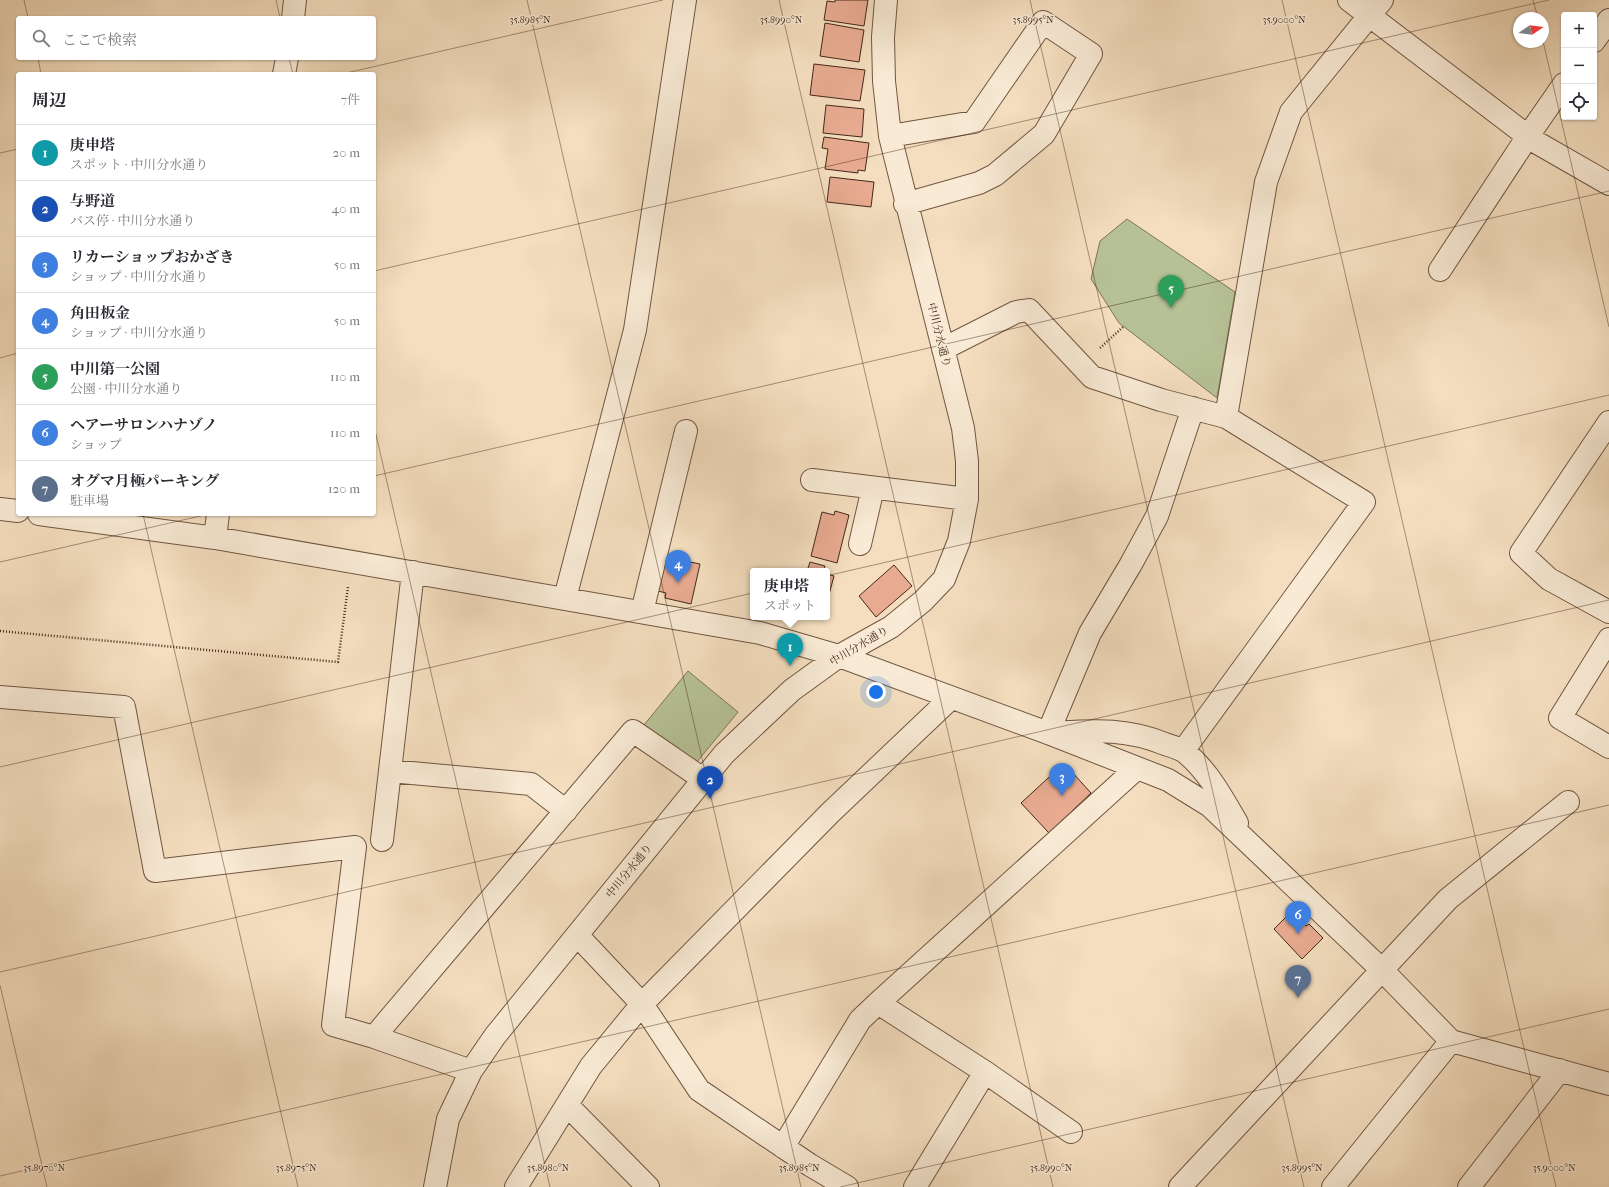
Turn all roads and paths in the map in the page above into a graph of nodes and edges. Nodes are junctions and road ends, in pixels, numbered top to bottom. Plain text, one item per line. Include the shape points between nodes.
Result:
1 (295, 0) edge
2 (685, 0) edge
3 (886, 0) edge
4 (1349, 0) edge
5 (1375, 8) edge
6 (293, 16) edge
7 (1609, 20) edge
8 (1597, 37) edge
9 (287, 60) edge
10 (284, 72) edge
11 (1561, 88) edge
12 (890, 136) junction
13 (1528, 136) junction
14 (1609, 184) edge
15 (905, 204) junction
16 (1440, 270) dead end
17 (1123, 327) dead end
18 (943, 349) junction
19 (1096, 351) dead end
20 (1193, 408) junction
21 (1226, 417) junction
22 (1609, 422) edge
23 (686, 431) dead end
24 (812, 480) dead end
25 (873, 488) junction
26 (967, 499) junction
27 (0, 509) edge
28 (16, 511) edge
29 (54, 516) edge
30 (218, 516) edge
31 (215, 538) junction
32 (860, 544) dead end
33 (351, 562) junction
34 (413, 572) junction
35 (565, 598) junction
36 (642, 612) junction
37 (1609, 612) edge
38 (0, 631) edge
39 (1609, 639) edge
40 (839, 656) junction
41 (0, 697) edge
42 (951, 698) junction
43 (1048, 733) junction
44 (1609, 747) edge
45 (1183, 751) junction
46 (1137, 768) junction
47 (390, 772) junction
48 (703, 779) junction
49 (1568, 802) dead end
50 (566, 811) junction
51 (382, 840) dead end
52 (1247, 842) junction
53 (577, 935) junction
54 (1381, 969) junction
55 (878, 1003) junction
56 (642, 1004) junction
57 (374, 1037) junction
58 (1451, 1041) junction
59 (1560, 1070) junction
60 (471, 1071) junction
61 (985, 1072) junction
62 (1609, 1084) edge
63 (567, 1105) junction
64 (1071, 1132) dead end
65 (783, 1147) junction
66 (435, 1187) edge
67 (516, 1187) edge
68 (648, 1187) edge
69 (847, 1187) edge
70 (915, 1187) edge
71 (1180, 1187) edge
72 (1333, 1187) edge
73 (1469, 1187) edge

1 - 6 street
2 - 35 street via 635,330
3 - 12 street, 中川分水通り via 883,38 884,81
4 - 5 street
5 - 13 street
5 - 21 street via 1291,112 1266,182
7 - 8 street
9 - 10 street
11 - 13 street
12 - 15 street, 中川分水通り
12 - 15 street via 974,122 1043,22 1091,54 1044,134 995,174 979,183
13 - 14 street
13 - 16 street
15 - 18 street, 中川分水通り
17 - 19 path
18 - 20 street via 1016,312 1029,310 1092,377
18 - 26 street, 中川分水通り via 963,428 967,461
20 - 21 street
20 - 43 street via 1156,516 1090,633
21 - 45 street via 1364,502
22 - 37 street via 1521,553 1549,579
23 - 36 street
24 - 25 street
25 - 26 street
25 - 32 street
26 - 40 street, 中川分水通り via 958,541 944,579 923,601 891,627
27 - 28 street
29 - 31 street
30 - 31 street
31 - 33 street
33 - 34 street
33 - 38 path via 338,662
34 - 35 street
34 - 47 street
35 - 36 street
36 - 40 street via 760,633
39 - 44 street via 1560,718
40 - 42 street
40 - 48 street, 中川分水通り via 792,690 724,754
41 - 57 street via 124,707 155,871 355,847 333,1025
42 - 43 street
42 - 56 street via 830,813
43 - 45 street via 1101,730 1138,734
43 - 46 street
45 - 52 street via 1199,765 1219,792
46 - 52 street via 1168,780 1210,806
46 - 55 street
47 - 50 street via 531,784
47 - 51 street
48 - 50 street via 633,731
48 - 53 street, 中川分水通り
49 - 54 street via 1448,899
50 - 57 street
52 - 54 street
53 - 56 street
53 - 60 street, 中川分水通り via 495,1036
54 - 58 street
54 - 71 street
55 - 61 street
55 - 65 street via 860,1020
56 - 63 street via 591,1066
56 - 65 street via 699,1090
57 - 60 street
58 - 59 street
58 - 72 street
59 - 62 street
59 - 73 street
60 - 66 street, 中川分水通り via 448,1119
61 - 64 street
61 - 70 street
63 - 67 street
63 - 68 street
65 - 69 street

